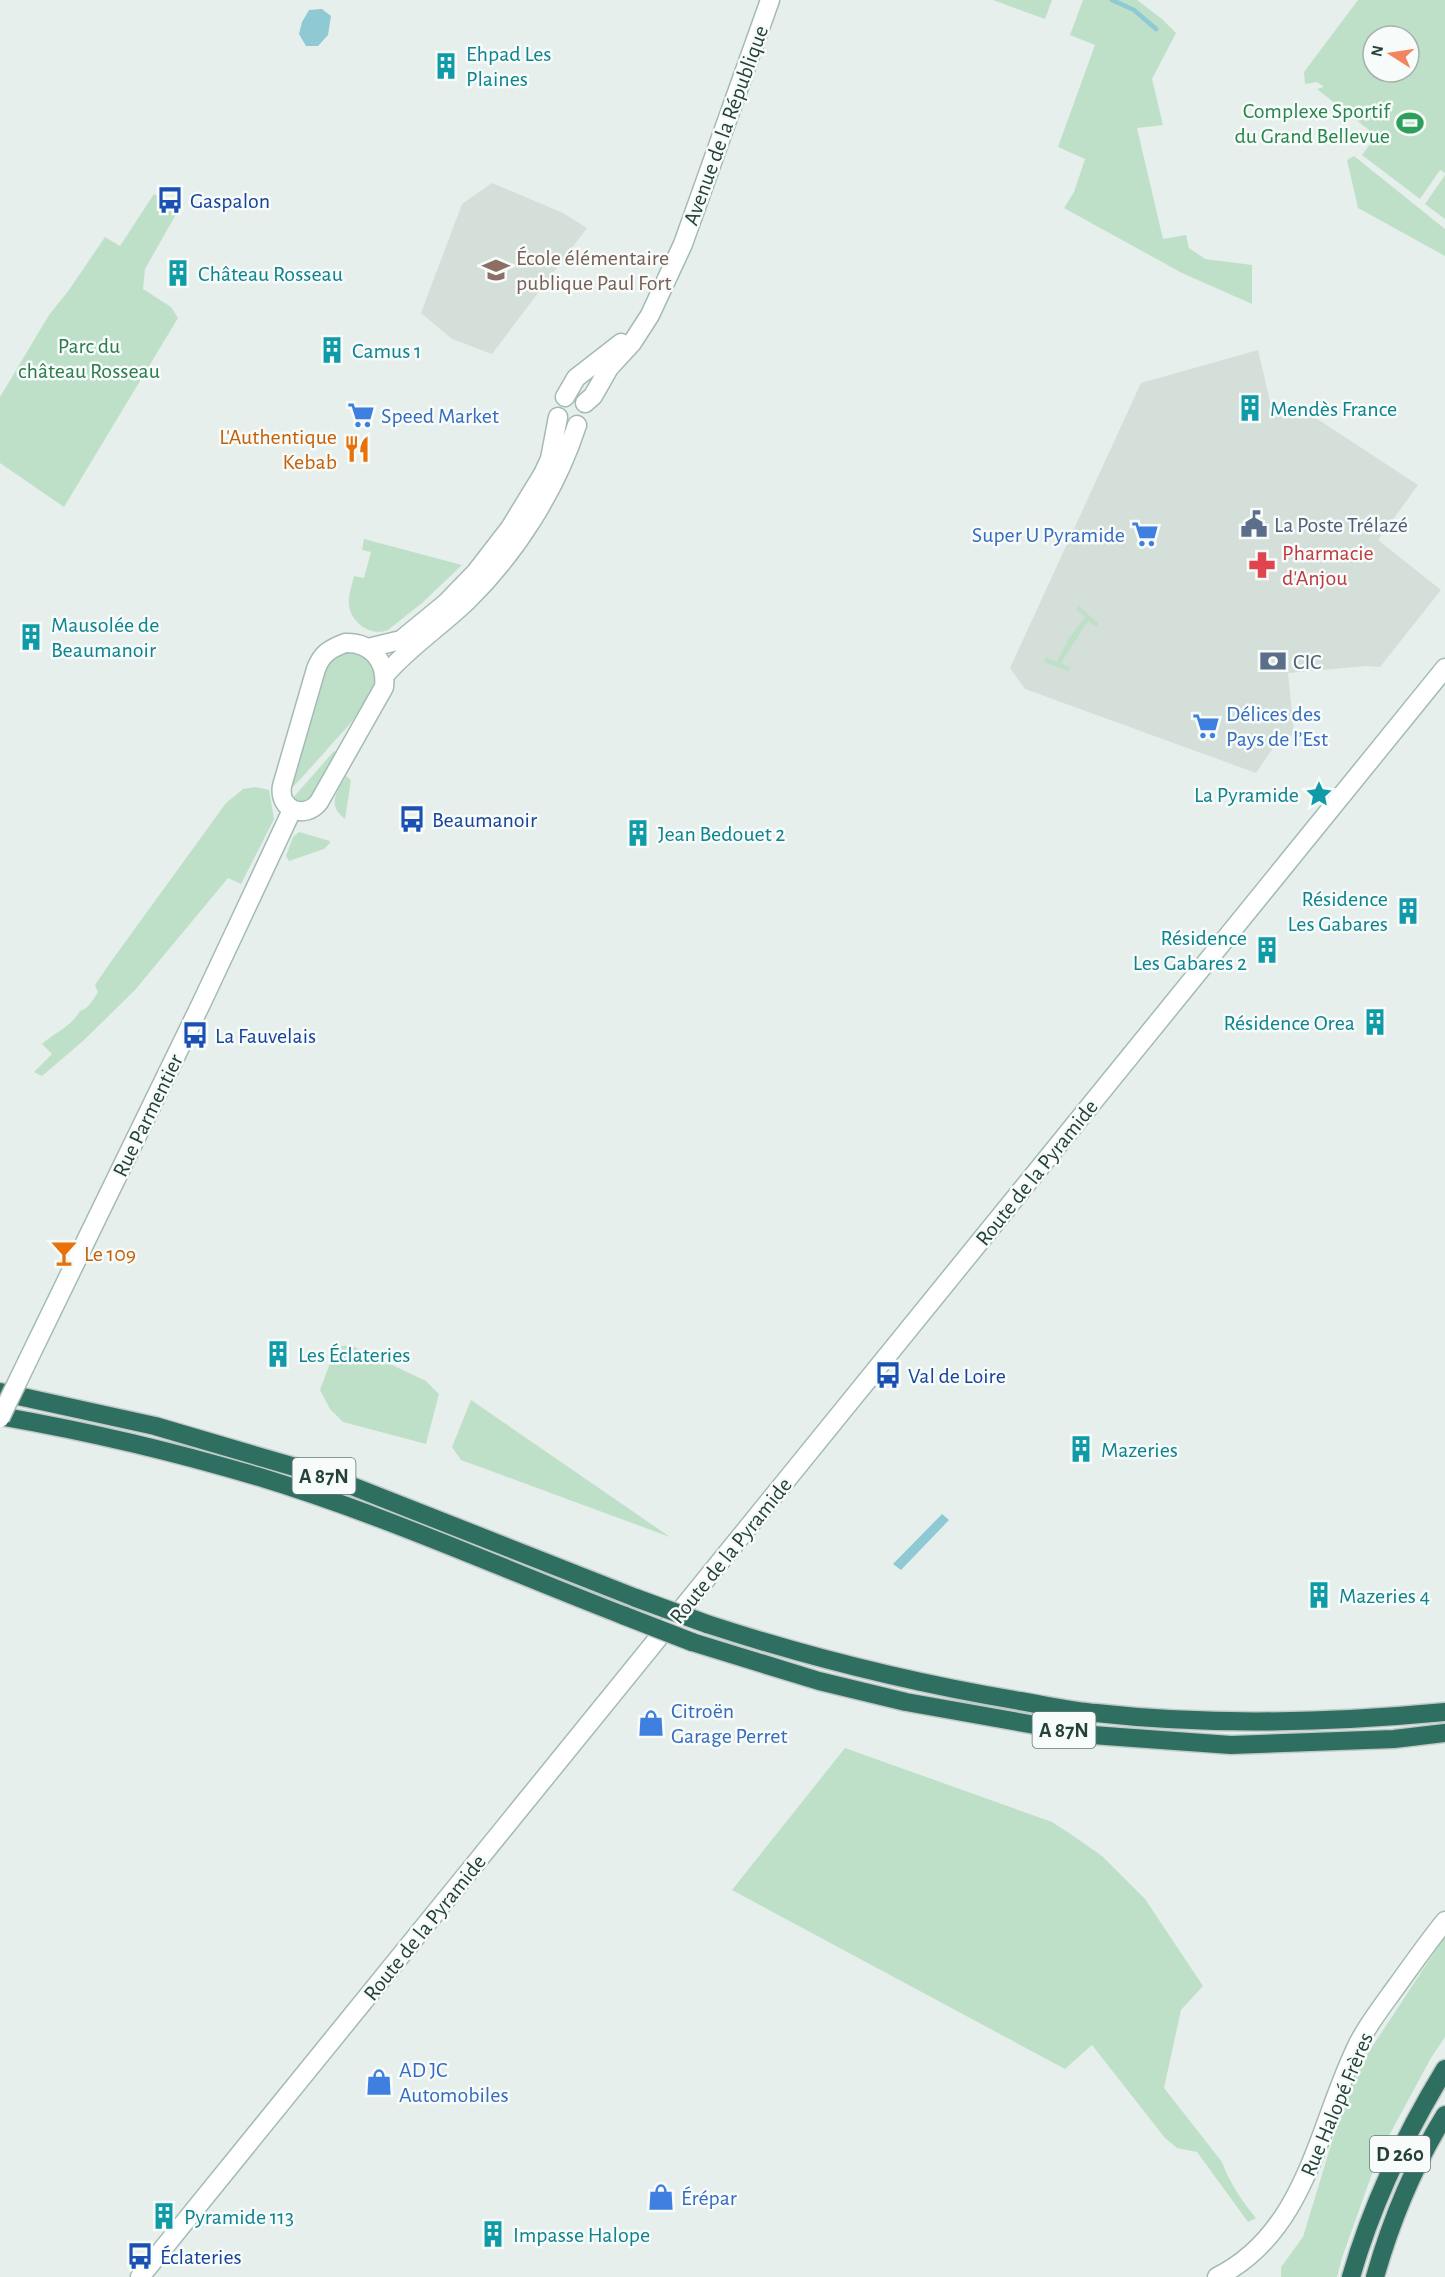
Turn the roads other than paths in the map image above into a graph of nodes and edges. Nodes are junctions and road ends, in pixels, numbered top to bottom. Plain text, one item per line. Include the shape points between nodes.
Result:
1 (770, 0) edge
2 (650, 315) junction
3 (565, 397) junction
4 (585, 403) junction
5 (558, 417) junction
6 (577, 425) junction
7 (368, 648) junction
8 (1445, 668) edge
9 (385, 675) junction
10 (292, 810) junction
11 (0, 1380) edge
12 (0, 1392) edge
13 (0, 1417) edge
14 (0, 1426) edge
15 (155, 1426) junction
16 (199, 1461) junction
17 (1445, 1712) edge
18 (1445, 1733) edge
19 (1445, 1921) edge
20 (1445, 2069) edge
21 (1445, 2115) edge
22 (141, 2277) edge
23 (1217, 2277) edge
24 (1351, 2277) edge
25 (1375, 2277) edge

1 - 2 street, Avenue de la République via 683,244
2 - 3 street, Avenue de la République via 576,378
2 - 4 street, Avenue de la République
3 - 4 street via 575,395
3 - 5 street via 558,404
4 - 6 street via 586,416
5 - 6 street via 565,424
5 - 7 street via 543,474 510,528 476,572 401,640
6 - 9 street via 559,473 508,553 467,601
7 - 9 street via 381,661
7 - 10 street via 345,643 327,651 319,660 282,786 282,800
8 - 22 street, Route de la Pyramide
9 - 10 street via 382,693 320,802 306,812
10 - 13 street, Rue Parmentier, bridge
11 - 15 highway via 72,1396
12 - 15 highway, A 87N
13 - 16 highway, A 87N via 60,1426
14 - 16 highway
15 - 17 highway, A 87N, bridge via 329,1477 707,1624 893,1678 1095,1713 1231,1721 1313,1721
16 - 18 highway, A 87N, bridge via 401,1527 692,1642 819,1681 906,1702 1092,1735 1231,1745 1394,1739
19 - 23 street, Rue Halopé Frères via 1359,2042 1311,2166 1292,2203 1267,2238
20 - 24 highway, D 260 via 1382,2191
21 - 25 highway, D 260 via 1409,2184

